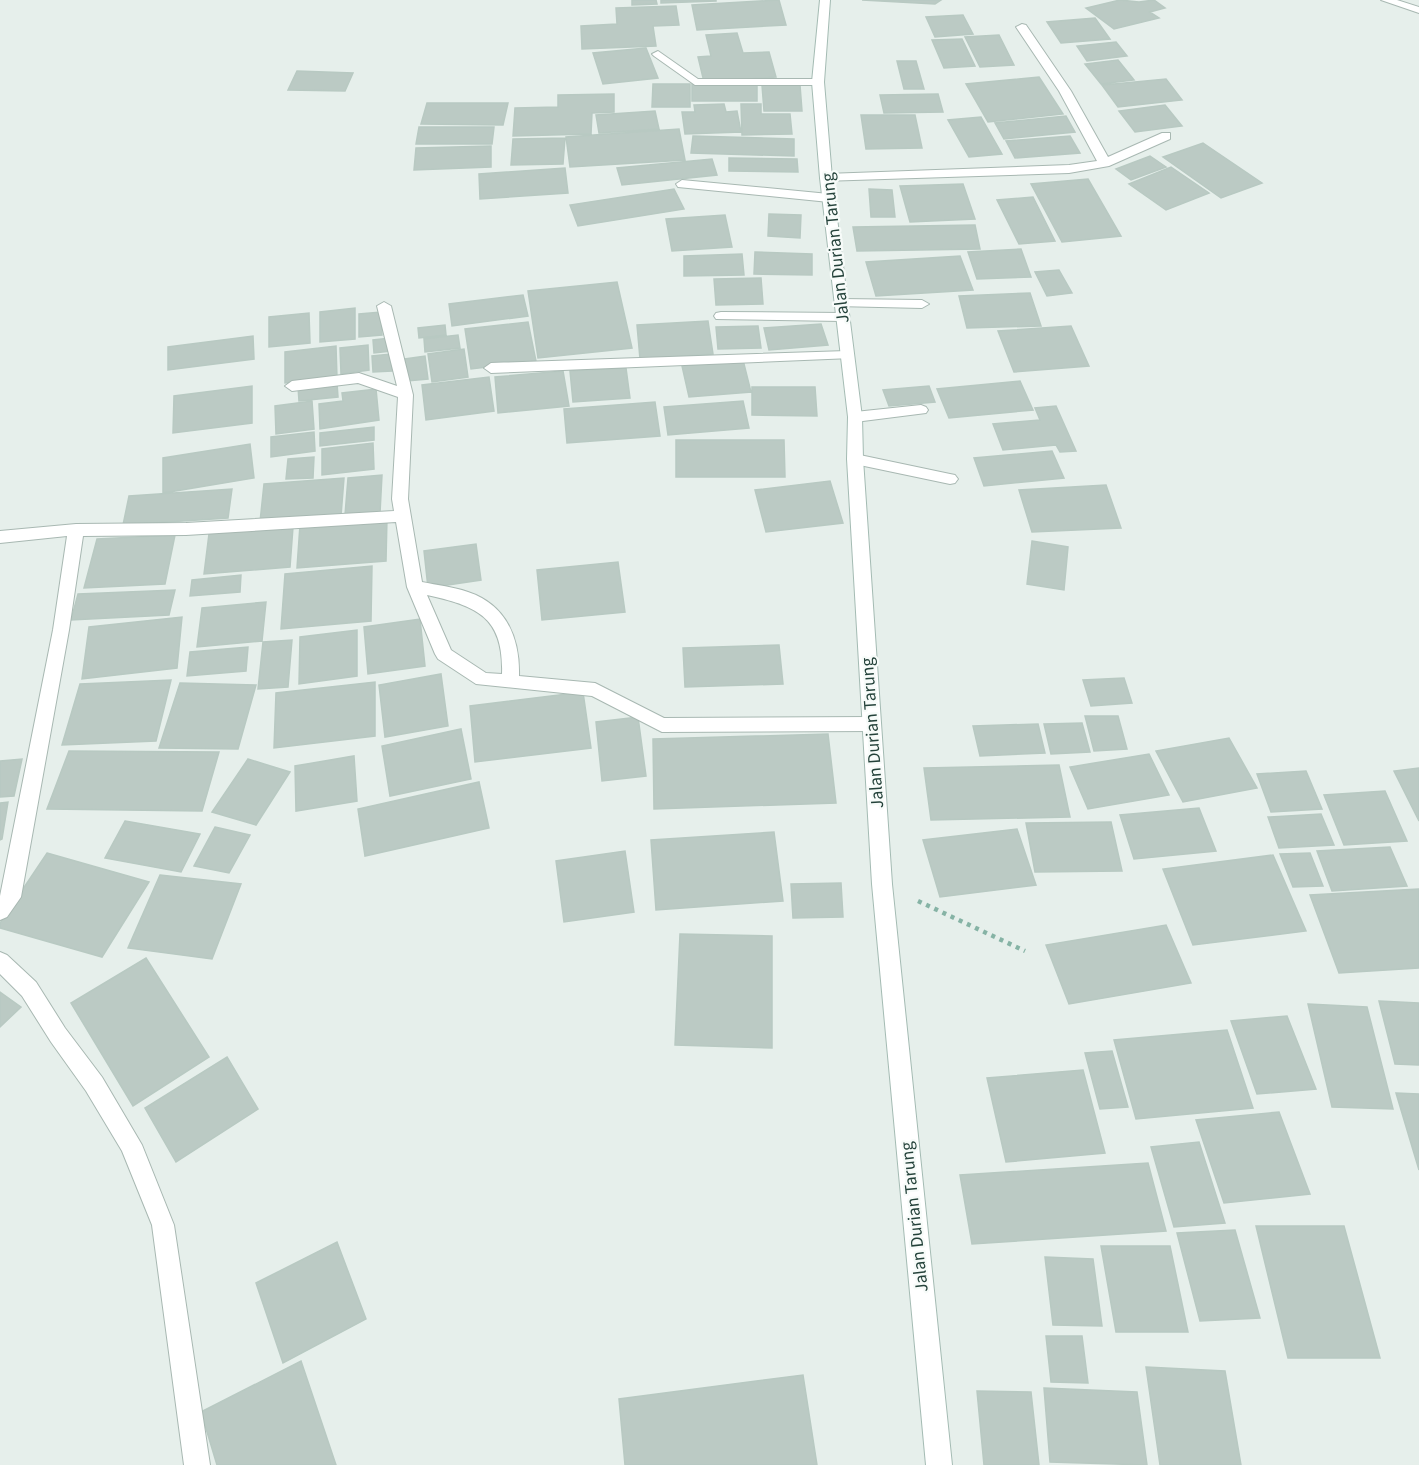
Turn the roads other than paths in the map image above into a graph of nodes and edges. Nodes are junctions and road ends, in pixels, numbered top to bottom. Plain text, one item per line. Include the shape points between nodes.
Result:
1 (825, 0) edge
2 (1386, 0) edge
3 (1419, 10) edge
4 (1022, 27) dead end
5 (658, 54) dead end
6 (818, 82) junction
7 (1166, 136) dead end
8 (1105, 162) junction
9 (826, 178) junction
10 (682, 184) dead end
11 (829, 198) junction
12 (922, 304) dead end
13 (384, 306) dead end
14 (841, 310) junction
15 (721, 316) dead end
16 (847, 355) junction
17 (491, 368) dead end
18 (292, 386) dead end
19 (406, 395) junction
20 (921, 410) dead end
21 (855, 417) junction
22 (855, 459) junction
23 (950, 479) dead end
24 (403, 516) junction
25 (76, 530) junction
26 (0, 537) edge
27 (415, 587) junction
28 (510, 681) junction
29 (872, 724) junction
30 (0, 912) edge
31 (0, 961) edge
32 (198, 1465) edge
33 (939, 1465) edge

1 - 6 street, Jalan Durian Tarung
2 - 3 street
4 - 8 street via 1065,91
5 - 6 street via 695,82
6 - 9 street, Jalan Durian Tarung
7 - 8 street
8 - 9 street via 1069,168
9 - 11 street, Jalan Durian Tarung
10 - 11 street
11 - 14 street, Jalan Durian Tarung
12 - 14 street
13 - 19 street
14 - 15 street
14 - 16 street, Jalan Durian Tarung
16 - 17 street
16 - 21 street, Jalan Durian Tarung
18 - 19 street via 359,378
19 - 24 street via 400,499
20 - 21 street
21 - 22 street, Jalan Durian Tarung
22 - 23 street
22 - 29 street, Jalan Durian Tarung
24 - 25 street via 186,529
24 - 27 street
25 - 26 street
25 - 30 street via 11,897
27 - 28 street via 444,654 482,679
27 - 28 street via 465,597 488,611 504,630 511,654
28 - 29 street via 595,690 662,725
29 - 33 street, Jalan Durian Tarung via 882,884
31 - 32 street via 29,989 94,1084 131,1145 163,1225

